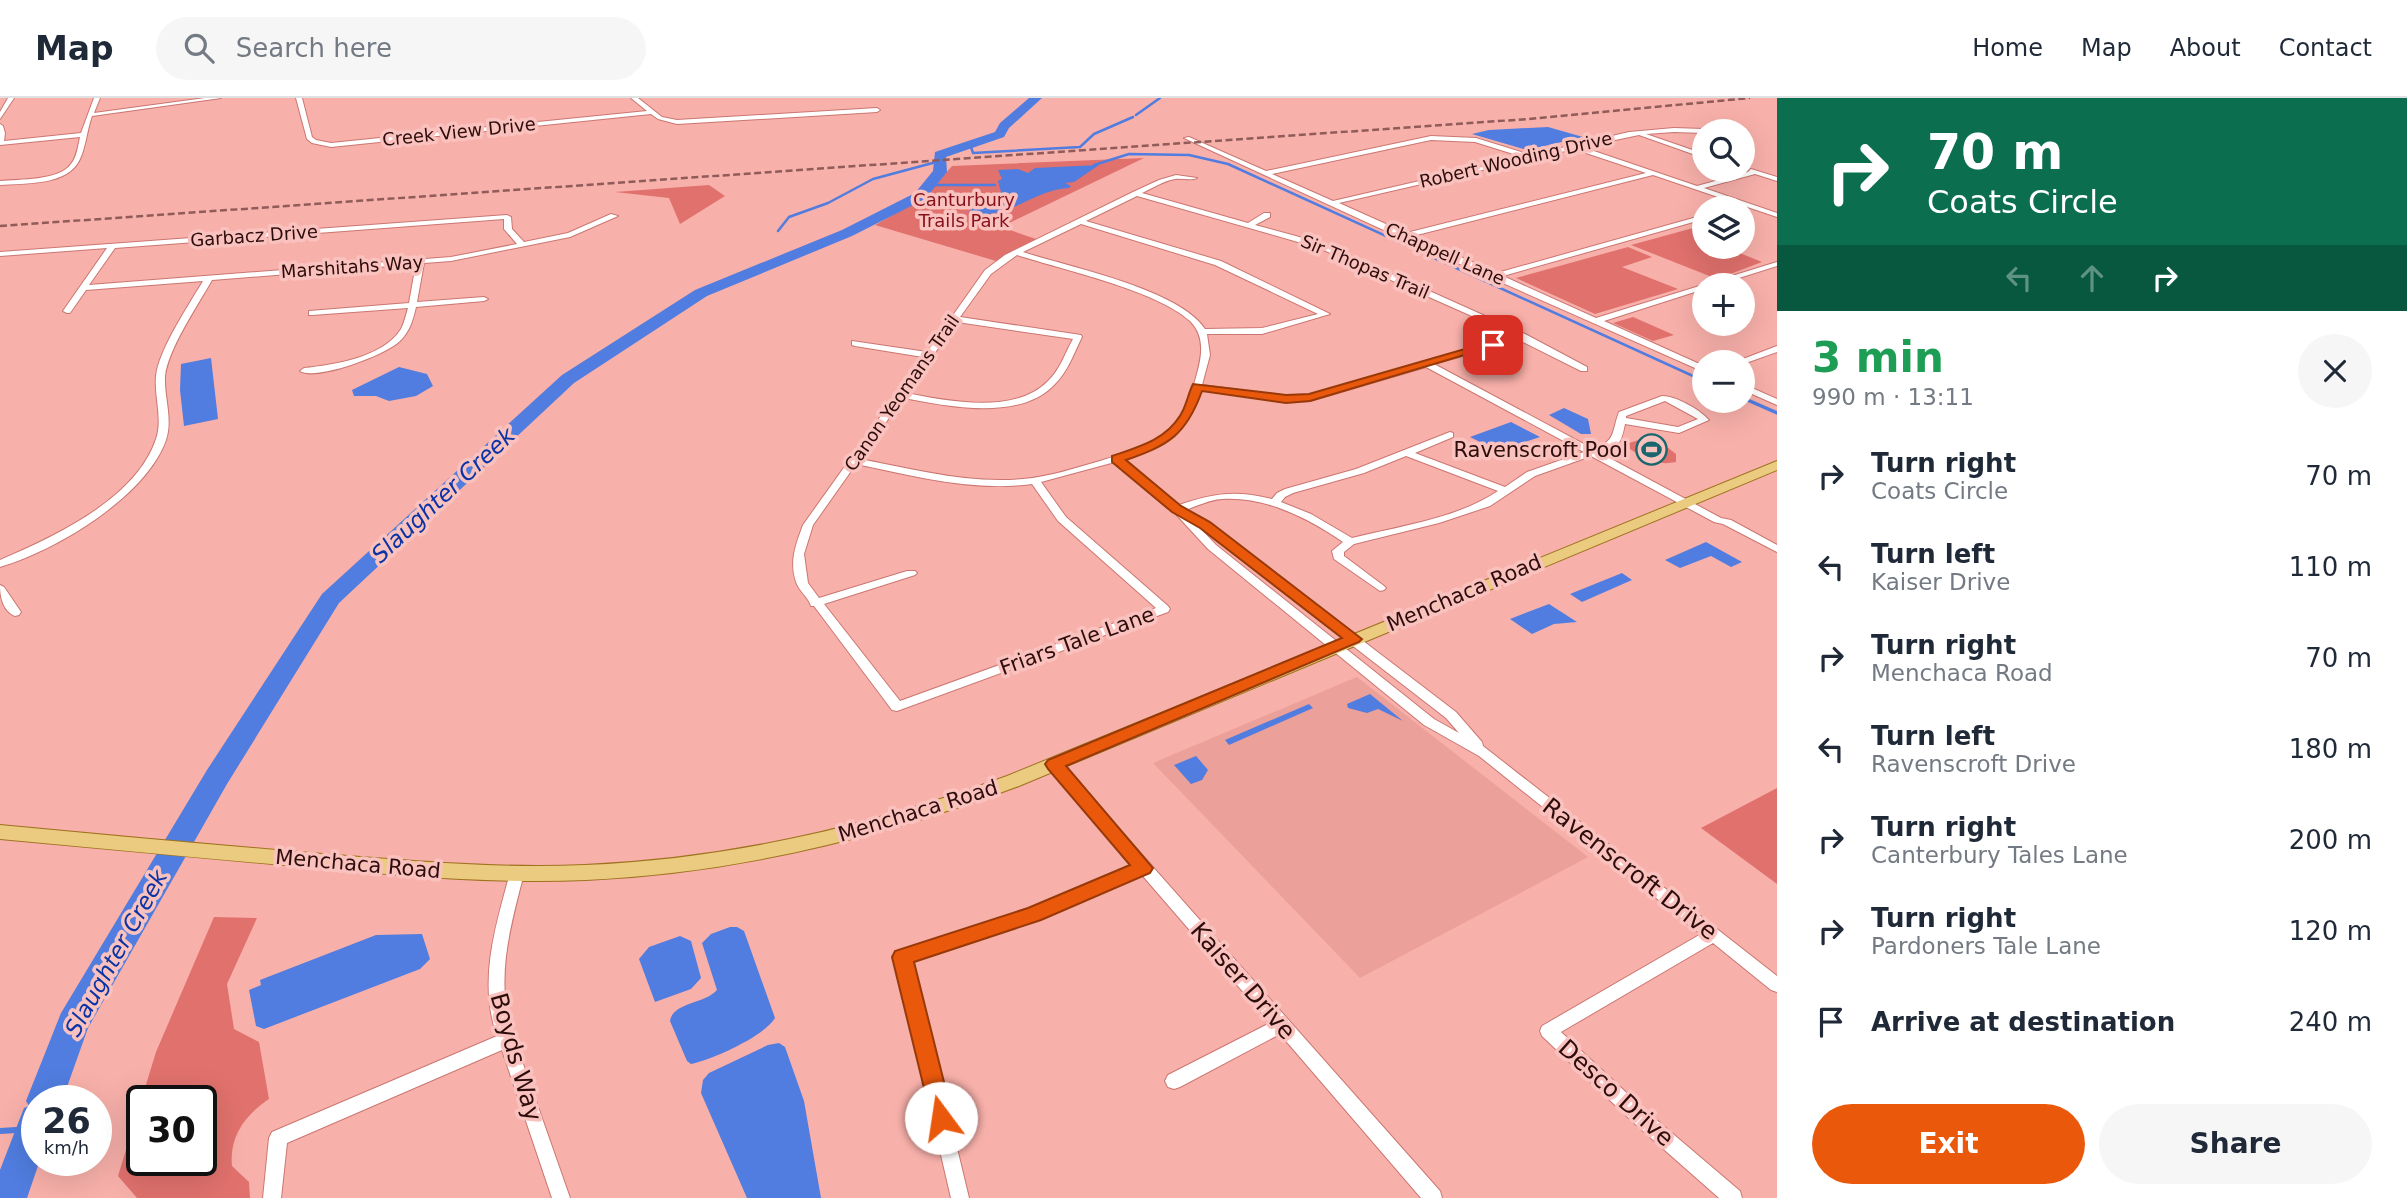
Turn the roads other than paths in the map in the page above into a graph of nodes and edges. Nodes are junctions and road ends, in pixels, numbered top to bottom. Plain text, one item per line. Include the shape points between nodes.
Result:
1 (11, 98) edge
2 (97, 98) edge
3 (218, 98) edge
4 (299, 98) edge
5 (634, 98) edge
6 (877, 110) dead end
7 (652, 112) junction
8 (90, 115) junction
9 (0, 117) edge
10 (0, 127) edge
11 (1692, 130) edge
12 (1635, 133) junction
13 (83, 135) junction
14 (1187, 138) dead end
15 (0, 143) edge
16 (1576, 146) junction
17 (1692, 152) edge
18 (1531, 157) junction
19 (1756, 172) joint
20 (1266, 173) junction
21 (1654, 173) junction
22 (1194, 178) dead end
23 (1777, 179) edge
24 (0, 183) edge
25 (1697, 188) junction
26 (1135, 193) junction
27 (1720, 196) edge
28 (1332, 203) junction
29 (1755, 208) edge
30 (1267, 215) dead end
31 (1777, 215) edge
32 (614, 216) dead end
33 (507, 217) joint
34 (1692, 220) edge
35 (1079, 221) junction
36 (1249, 225) junction
37 (1404, 236) junction
38 (522, 245) junction
39 (113, 246) junction
40 (1017, 253) junction
41 (0, 254) edge
42 (420, 262) junction
43 (1777, 264) edge
44 (1748, 273) edge
45 (1496, 276) junction
46 (209, 278) junction
47 (83, 288) junction
48 (1692, 291) edge
49 (484, 299) dead end
50 (411, 305) junction
51 (66, 311) dead end
52 (312, 313) dead end
53 (954, 318) junction
54 (1595, 321) junction
55 (1204, 332) junction
56 (1522, 336) junction
57 (855, 343) dead end
58 (1777, 349) edge
59 (929, 355) junction
60 (1755, 357) edge
61 (1427, 364) junction
62 (1692, 364) edge
63 (1584, 369) dead end
64 (304, 371) dead end
65 (1197, 387) junction
66 (1755, 392) edge
67 (901, 395) junction
68 (1777, 402) edge
69 (1621, 420) junction
70 (1450, 435) dead end
71 (1591, 453) junction
72 (1409, 454) junction
73 (1117, 459) junction
74 (854, 461) junction
75 (1777, 465) edge
76 (1034, 480) junction
77 (1507, 491) junction
78 (1685, 503) junction
79 (1274, 504) junction
80 (1177, 509) junction
81 (1717, 520) junction
82 (1350, 542) junction
83 (1777, 549) edge
84 (1777, 558) edge
85 (0, 565) edge
86 (911, 573) dead end
87 (1380, 588) dead end
88 (0, 589) edge
89 (815, 603) junction
90 (15, 612) dead end
91 (1354, 639) junction
92 (1335, 646) junction
93 (897, 707) joint
94 (1484, 753) junction
95 (1054, 764) junction
96 (0, 832) edge
97 (1143, 868) junction
98 (517, 873) junction
99 (1713, 935) junction
100 (1777, 985) edge
101 (1282, 1025) junction
102 (507, 1040) junction
103 (1174, 1081) dead end
104 (272, 1198) edge
105 (561, 1198) edge
106 (960, 1198) edge
107 (1433, 1198) edge
108 (1733, 1198) edge

1 - 9 street
2 - 8 street
3 - 8 street
4 - 7 street, Creek View Drive via 309,138 331,145
5 - 7 street
6 - 7 street via 689,122 668,121
8 - 13 street
10 - 15 street
11 - 12 street, Robert Wooding Drive
12 - 16 street, Robert Wooding Drive
12 - 17 street
13 - 15 street
13 - 24 street via 69,171
14 - 20 street, Chappell Lane
16 - 18 street, Robert Wooding Drive
16 - 21 street
18 - 20 street via 1488,142 1439,138
18 - 28 street, Robert Wooding Drive
19 - 23 street
19 - 25 street
20 - 28 street, Chappell Lane
21 - 25 street
21 - 37 street
22 - 26 street, Canon Yeomans Trail via 1166,179
25 - 27 street
26 - 35 street, Canon Yeomans Trail
26 - 36 street, Sir Thopas Trail
28 - 37 street, Chappell Lane
29 - 31 street
30 - 36 street
32 - 38 street, Marshitahs Way via 578,232
33 - 38 street via 508,229
33 - 39 street, Garbacz Drive
34 - 45 street
35 - 40 street, Canon Yeomans Trail
35 - 55 street via 1218,263 1326,314 1273,329
36 - 56 street, Sir Thopas Trail via 1322,246
37 - 45 street, Chappell Lane
38 - 42 street, Marshitahs Way
39 - 41 street, Garbacz Drive
39 - 47 street
40 - 53 street, Canon Yeomans Trail via 988,272
40 - 55 street via 1156,298 1183,312
42 - 46 street, Marshitahs Way
42 - 50 street
43 - 44 street
45 - 54 street, Chappell Lane
46 - 47 street, Marshitahs Way
46 - 85 street via 162,369 163,433 149,463 96,513
47 - 51 street
48 - 54 street
49 - 50 street
50 - 52 street
50 - 64 street via 405,329 386,348 343,365
53 - 59 street, Canon Yeomans Trail
53 - 67 street via 1078,337 1051,383 1028,397 972,405
54 - 62 street, Chappell Lane
55 - 65 street via 1208,347
56 - 61 street
56 - 63 street, Sir Thopas Trail
57 - 59 street
58 - 60 street
59 - 67 street, Canon Yeomans Trail
61 - 65 street via 1310,398
61 - 71 street
65 - 73 street via 1186,416 1170,436
66 - 68 street
67 - 74 street, Canon Yeomans Trail
69 - 69 street via 1622,414 1665,398 1704,420 1679,430
69 - 71 street via 1614,444
70 - 72 street
71 - 77 street via 1531,474
71 - 78 street
72 - 77 street
72 - 79 street via 1289,491
73 - 76 street
73 - 80 street, Ravenscroft Drive
74 - 76 street via 964,481
74 - 89 street, Canon Yeomans Trail via 808,525 800,544 800,575
75 - 78 main road, Menchaca Road
76 - 93 street, Friars Tale Lane via 1062,519 1164,609
77 - 82 street via 1486,505 1450,517
78 - 81 street
78 - 91 main road, Menchaca Road
79 - 80 street via 1223,496
79 - 82 street via 1311,518
80 - 91 street, Ravenscroft Drive via 1205,525
80 - 92 street, Ravenscroft Drive via 1212,547
81 - 83 street
81 - 84 street
82 - 87 street via 1338,551 1338,557
86 - 89 street
88 - 90 street
89 - 93 street, Canon Yeomans Trail
91 - 92 main road, Menchaca Road
91 - 94 street, Ravenscroft Drive via 1451,715
92 - 94 street, Ravenscroft Drive via 1429,722
92 - 95 main road, Menchaca Road
94 - 99 street, Ravenscroft Drive
95 - 97 street, Kaiser Drive
95 - 98 main road, Menchaca Road via 952,804 821,841 724,859 622,870
96 - 98 main road, Menchaca Road via 438,871
97 - 101 street, Kaiser Drive
97 - 106 street via 1034,914 903,957
98 - 102 street, Boyds Way via 494,980
99 - 100 street, Ravenscroft Drive
99 - 108 street, Desco Drive via 1548,1031
101 - 103 street
101 - 107 street, Kaiser Drive
102 - 104 street via 278,1138
102 - 105 street, Boyds Way

